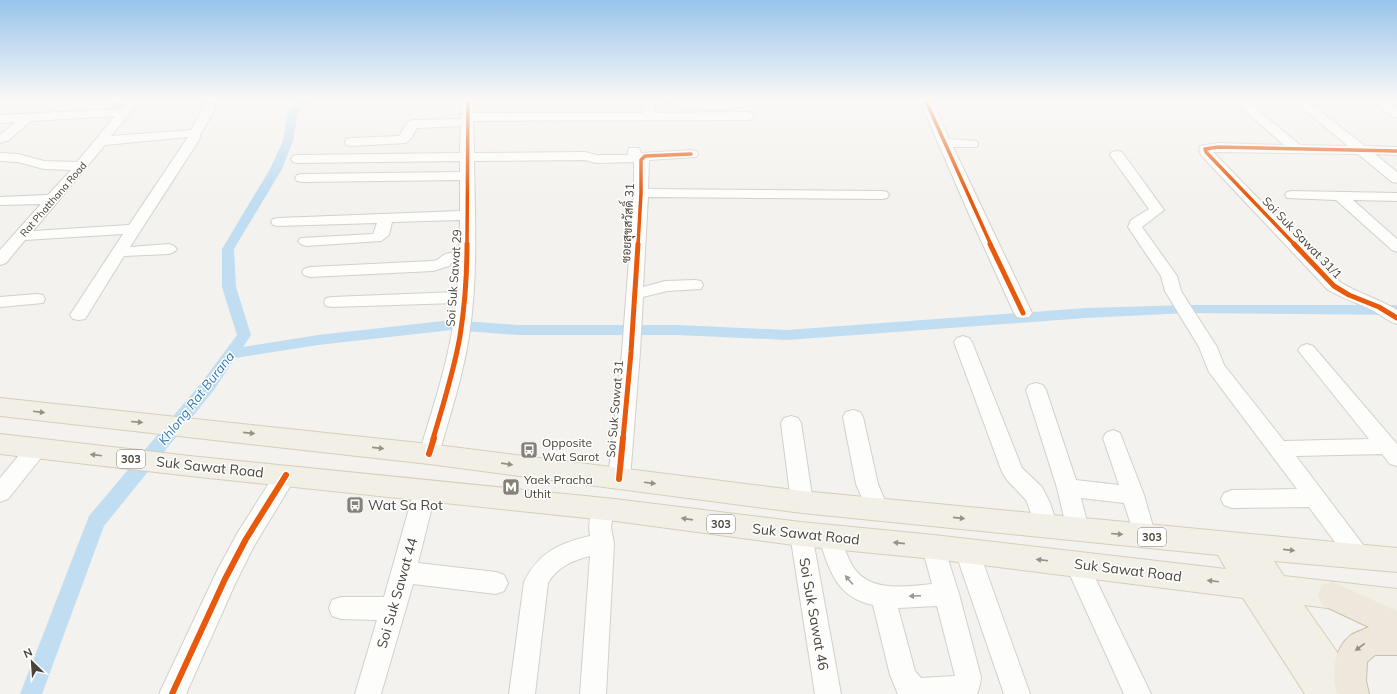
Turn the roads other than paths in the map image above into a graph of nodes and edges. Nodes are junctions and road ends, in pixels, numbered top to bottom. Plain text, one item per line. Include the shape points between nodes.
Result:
1 (11, 131) edge
2 (109, 131) edge
3 (196, 131) edge
4 (409, 131) edge
5 (467, 131) edge
6 (940, 131) edge
7 (1276, 131) edge
8 (1338, 131) edge
9 (195, 137) dead end
10 (0, 139) edge
11 (103, 141) junction
12 (351, 142) dead end
13 (945, 144) junction
14 (972, 144) dead end
15 (1296, 148) junction
16 (1360, 150) junction
17 (1397, 151) edge
18 (634, 152) dead end
19 (691, 154) dead end
20 (1117, 155) dead end
21 (0, 157) edge
22 (468, 157) junction
23 (298, 159) dead end
24 (82, 166) junction
25 (467, 176) junction
26 (302, 178) dead end
27 (1397, 179) edge
28 (641, 193) junction
29 (882, 195) dead end
30 (1292, 195) dead end
31 (1340, 196) junction
32 (1397, 197) edge
33 (53, 199) junction
34 (0, 201) edge
35 (468, 215) junction
36 (385, 219) junction
37 (278, 222) dead end
38 (134, 229) junction
39 (12, 241) edge
40 (306, 241) dead end
41 (1397, 247) edge
42 (169, 249) dead end
43 (120, 252) junction
44 (468, 256) junction
45 (0, 260) edge
46 (310, 272) dead end
47 (695, 285) dead end
48 (634, 292) junction
49 (465, 297) junction
50 (37, 299) dead end
51 (0, 302) edge
52 (332, 302) dead end
53 (1023, 313) dead end
54 (79, 315) dead end
55 (1397, 318) edge
56 (631, 340) joint
57 (963, 342) dead end
58 (1307, 350) dead end
59 (1036, 390) dead end
60 (0, 407) edge
61 (853, 417) dead end
62 (791, 423) dead end
63 (1113, 438) dead end
64 (2, 448) edge
65 (37, 448) junction
66 (1279, 449) junction
67 (1392, 452) edge
68 (429, 454) junction
69 (286, 475) junction
70 (619, 479) junction
71 (1068, 488) junction
72 (425, 491) junction
73 (0, 494) edge
74 (1133, 495) junction
75 (1315, 498) junction
76 (1232, 499) dead end
77 (802, 502) junction
78 (603, 508) junction
79 (877, 508) junction
80 (1047, 527) junction
81 (1078, 530) junction
82 (801, 534) junction
83 (829, 536) junction
84 (1145, 536) junction
85 (602, 544) junction
86 (1238, 545) junction
87 (934, 547) junction
88 (967, 551) junction
89 (1359, 557) junction
90 (1397, 560) edge
91 (1077, 564) junction
92 (404, 572) junction
93 (496, 583) dead end
94 (1263, 587) junction
95 (946, 594) junction
96 (1333, 595) junction
97 (883, 598) junction
98 (1397, 603) edge
99 (341, 608) dead end
100 (393, 609) junction
101 (1397, 626) edge
102 (1397, 640) edge
103 (172, 694) edge
104 (368, 694) edge
105 (522, 694) edge
106 (593, 694) edge
107 (828, 694) edge
108 (1017, 694) edge
109 (1138, 694) edge
110 (1324, 694) edge
111 (1346, 694) edge
112 (1353, 694) edge

1 - 10 street
2 - 11 street, Rat Phatthana Road
3 - 11 street via 195,134
4 - 12 street via 402,140
5 - 22 street, Soi Suk Sawat 29
6 - 13 street
7 - 15 street
8 - 16 street
9 - 38 street
11 - 24 street, Rat Phatthana Road
13 - 14 street
13 - 53 street
15 - 16 street
15 - 55 street, Soi Suk Sawat 31/1 via 1205,149 1334,286
16 - 17 street
16 - 27 street
18 - 22 street via 635,157 630,159 596,159 585,156
19 - 28 street, ซอยสุขสวัสดิ์ 31 via 642,157
20 - 66 street via 1156,208 1156,211 1136,223 1134,227 1169,276 1174,291 1208,347 1216,366
21 - 24 street via 18,158 44,165
22 - 23 street
22 - 25 street, Soi Suk Sawat 29
24 - 33 street, Rat Phatthana Road
25 - 26 street
25 - 35 street, Soi Suk Sawat 29
28 - 29 street
28 - 48 street, ซอยสุขสวัสดิ์ 31
30 - 31 street
31 - 32 street
31 - 41 street
33 - 34 street
33 - 39 street, Rat Phatthana Road
35 - 36 street
35 - 44 street, Soi Suk Sawat 29
36 - 37 street
36 - 40 street via 381,235 376,238
38 - 39 street
38 - 43 street
39 - 45 street, Rat Phatthana Road
42 - 43 street
43 - 54 street
44 - 46 street via 449,257 443,263 433,266
44 - 49 street, Soi Suk Sawat 29
47 - 48 street via 665,286 647,292
48 - 56 street, ซอยสุขสวัสดิ์ 31
49 - 52 street
49 - 68 street, Soi Suk Sawat 29 via 455,362
50 - 51 street
56 - 70 street, Soi Suk Sawat 31
57 - 80 street via 1013,472 1036,497
58 - 67 street
59 - 71 street
60 -> 68 main road, 303
61 - 79 street via 867,484
62 - 77 street
63 - 74 street
64 - 65 main road, Suk Sawat Road / 303
69 -> 65 main road, Suk Sawat Road / 303
65 - 73 street
66 - 67 street
66 - 75 street
68 -> 70 main road, 303
69 - 72 main road, Suk Sawat Road / 303
69 - 103 street via 246,539 225,579
70 -> 77 main road, 303
71 - 74 street
71 - 81 street
72 - 78 main road, Suk Sawat Road / 303
72 - 92 street, Soi Suk Sawat 44
74 - 84 street
75 - 76 street
75 - 89 street
77 - 79 main road, 303
82 -> 78 main road, Suk Sawat Road / 303
78 - 85 street via 600,527
79 -> 80 main road, 303
80 - 81 main road, 303
81 -> 84 main road, 303
82 - 83 main road, Suk Sawat Road / 303
82 - 107 street, Soi Suk Sawat 46
87 -> 83 main road, Suk Sawat Road / 303
97 -> 83 street via 860,590 850,583 841,570
84 - 86 main road, 303
85 - 105 street via 573,550 541,572 536,582
85 - 106 street
86 -> 89 main road, 303
86 - 94 main road
87 - 88 main road, Suk Sawat Road / 303
87 - 95 street
91 -> 88 main road, Suk Sawat Road / 303
88 - 108 street
89 - 90 main road, 303
94 -> 91 main road, Suk Sawat Road / 303
91 - 109 street
92 - 93 street
92 - 100 street, Soi Suk Sawat 44
94 - 96 main road, Suk Sawat Road / 303
94 - 110 main road
94 - 111 main road
95 -> 97 street
95 - 97 street via 968,677 967,685 963,689 918,691 908,685 902,675
96 - 98 main road, Suk Sawat Road / 303
96 - 101 highway
99 - 100 street
100 - 104 street, Soi Suk Sawat 44
102 -> 112 highway via 1377,639 1355,651 1349,669

